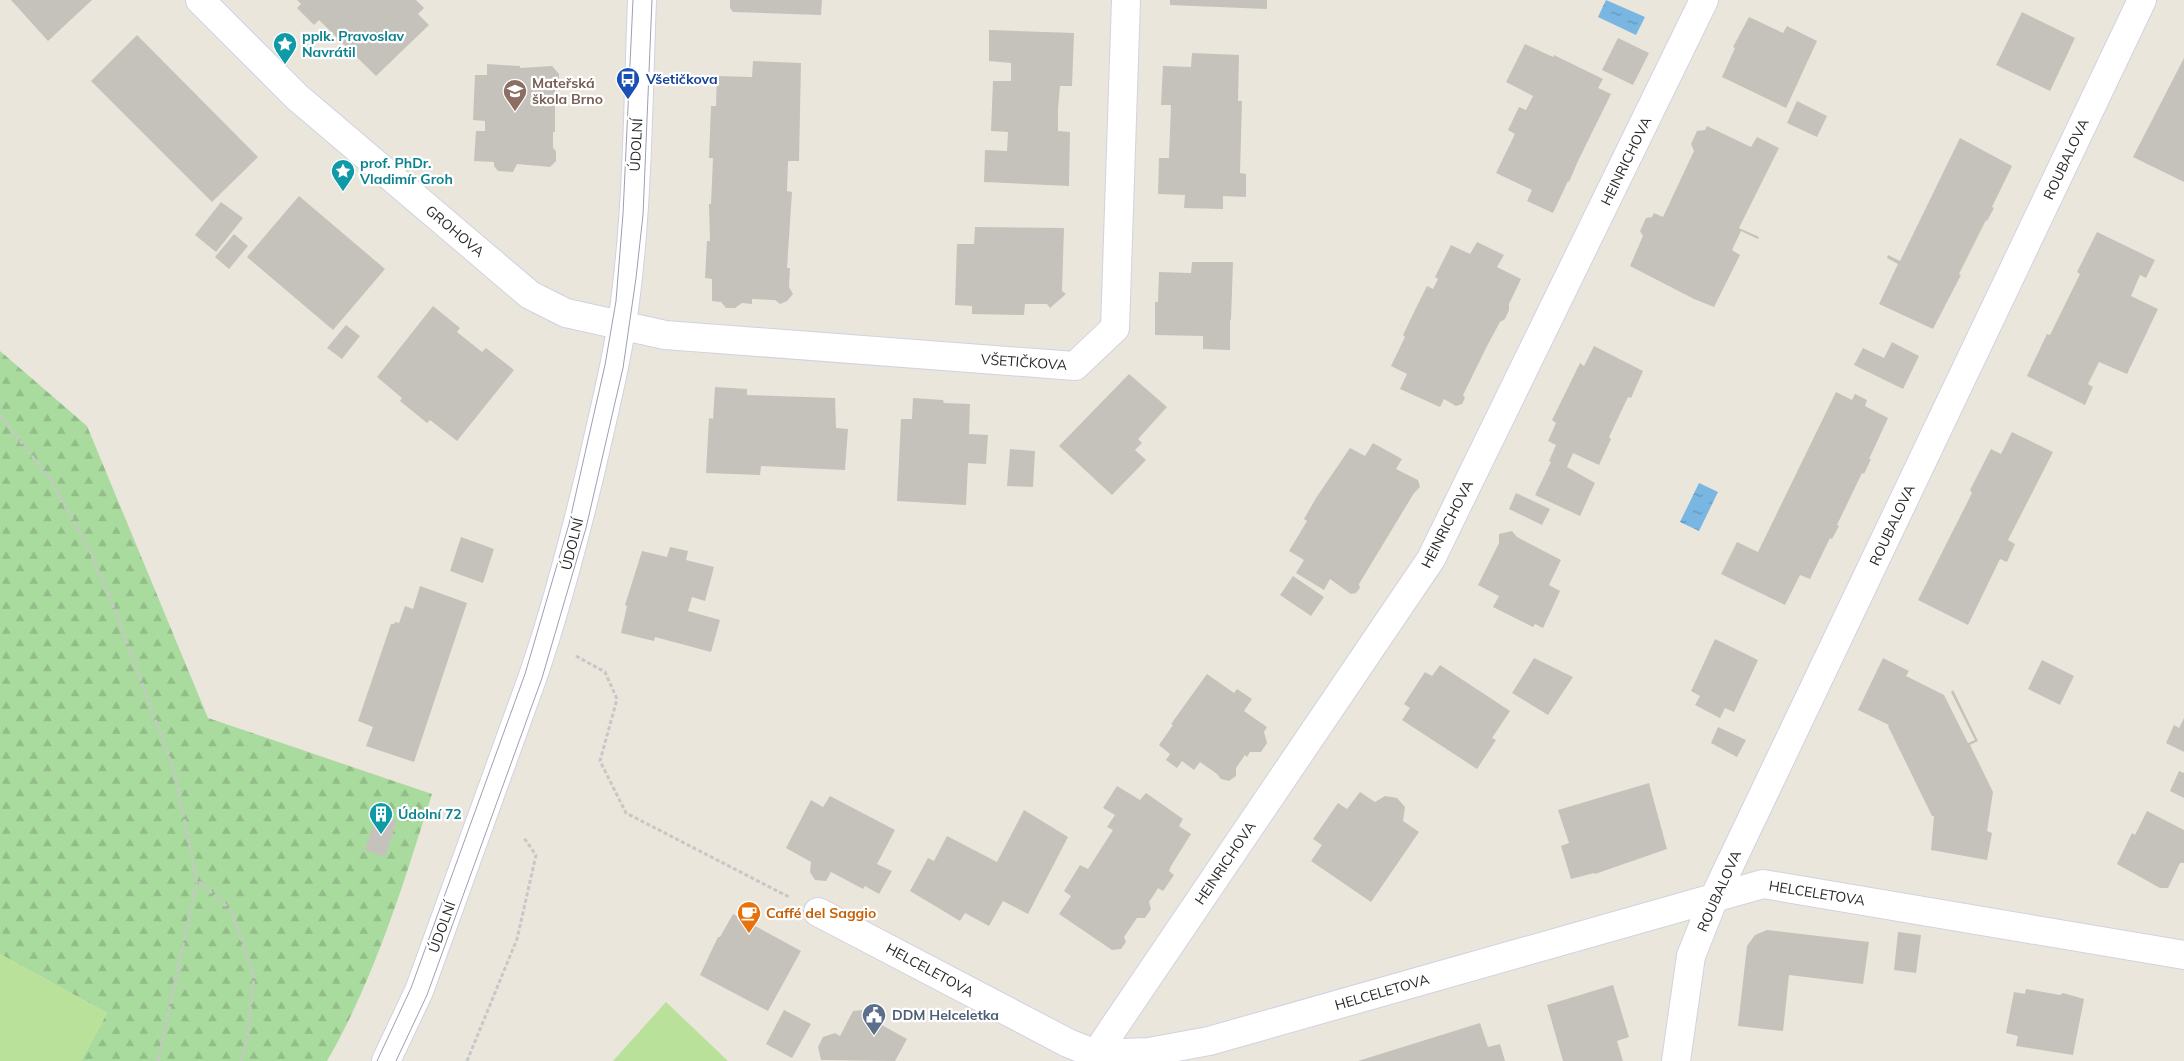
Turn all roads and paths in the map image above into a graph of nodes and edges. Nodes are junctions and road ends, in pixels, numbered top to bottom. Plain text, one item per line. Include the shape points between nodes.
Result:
1 (200, 0) edge
2 (642, 0) edge
3 (1126, 0) edge
4 (1704, 0) edge
5 (2142, 0) edge
6 (621, 325) junction
7 (0, 415) edge
8 (576, 656) dead end
9 (524, 838) dead end
10 (197, 880) junction
11 (1714, 898) junction
12 (818, 912) joint
13 (2184, 955) edge
14 (1093, 1058) edge
15 (158, 1061) edge
16 (242, 1061) edge
17 (386, 1061) edge
18 (467, 1061) edge
19 (1676, 1061) edge

1 - 6 street, GROHOVA via 297,97 530,295 566,313
2 - 6 street, ÚDOLNÍ via 630,248
3 - 6 street, VŠETIČKOVA via 1115,328 1075,366 665,335
4 - 14 street, HEINRICHOVA via 1431,559
5 - 11 street, ROUBALOVA
6 - 17 street, ÚDOLNÍ via 577,526 547,636 418,991
7 - 10 path via 50,479 89,549 114,607 174,771
8 - 12 path via 605,672 617,699 600,761 626,813
9 - 18 path via 536,855 517,939
10 - 15 path
10 - 16 path via 231,910 254,976
11 - 13 street, HELCELETOVA via 1763,884
11 - 14 street, HELCELETOVA via 1209,1041
11 - 19 street, ROUBALOVA via 1691,956
12 - 14 street, HELCELETOVA

